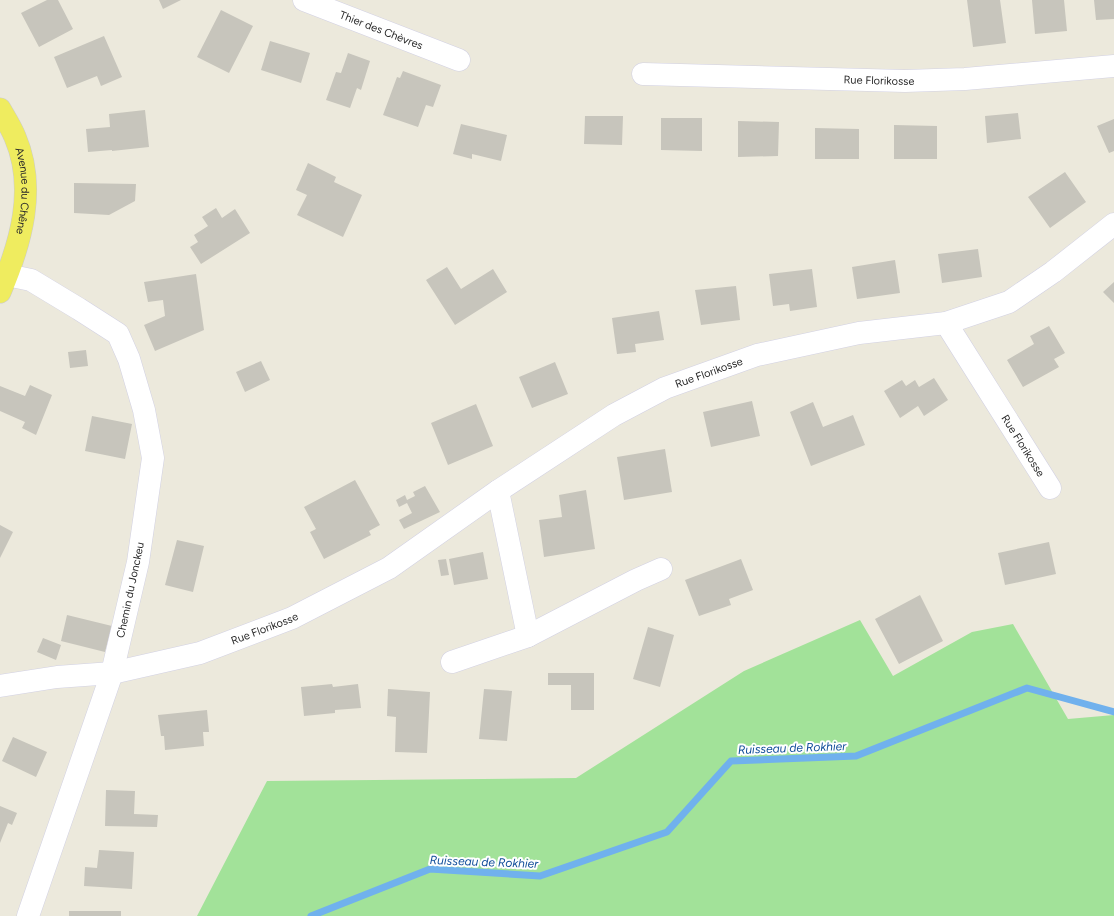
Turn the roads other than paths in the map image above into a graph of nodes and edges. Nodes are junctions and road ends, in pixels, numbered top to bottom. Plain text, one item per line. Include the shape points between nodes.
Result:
1 (304, 0) edge
2 (459, 60) dead end
3 (1114, 66) edge
4 (643, 74) dead end
5 (0, 109) edge
6 (1114, 224) edge
7 (4, 283) edge
8 (946, 323) junction
9 (1050, 488) dead end
10 (498, 491) junction
11 (661, 570) dead end
12 (528, 636) junction
13 (452, 662) dead end
14 (112, 673) junction
15 (0, 686) edge
16 (28, 916) edge

1 - 2 street, Thier des Chèvres
3 - 4 street, Rue Florikosse via 966,79 905,81
5 - 7 main road, Avenue du Chêne via 20,151 25,170 26,192 25,210
6 - 8 street, Rue Florikosse via 1053,272 1009,302
7 - 14 street, Chemin du Jonckeu via 31,280 118,334 129,359 144,410 153,458 138,562
8 - 9 street, Rue Florikosse
8 - 10 street, Rue Florikosse via 858,333 757,355 665,388 614,415
10 - 12 street
10 - 14 street, Rue Florikosse via 389,568 292,618 200,653
11 - 12 street via 636,580
12 - 13 street
14 - 15 street, Rue Florikosse via 57,677
14 - 16 street, Chemin du Jonckeu

